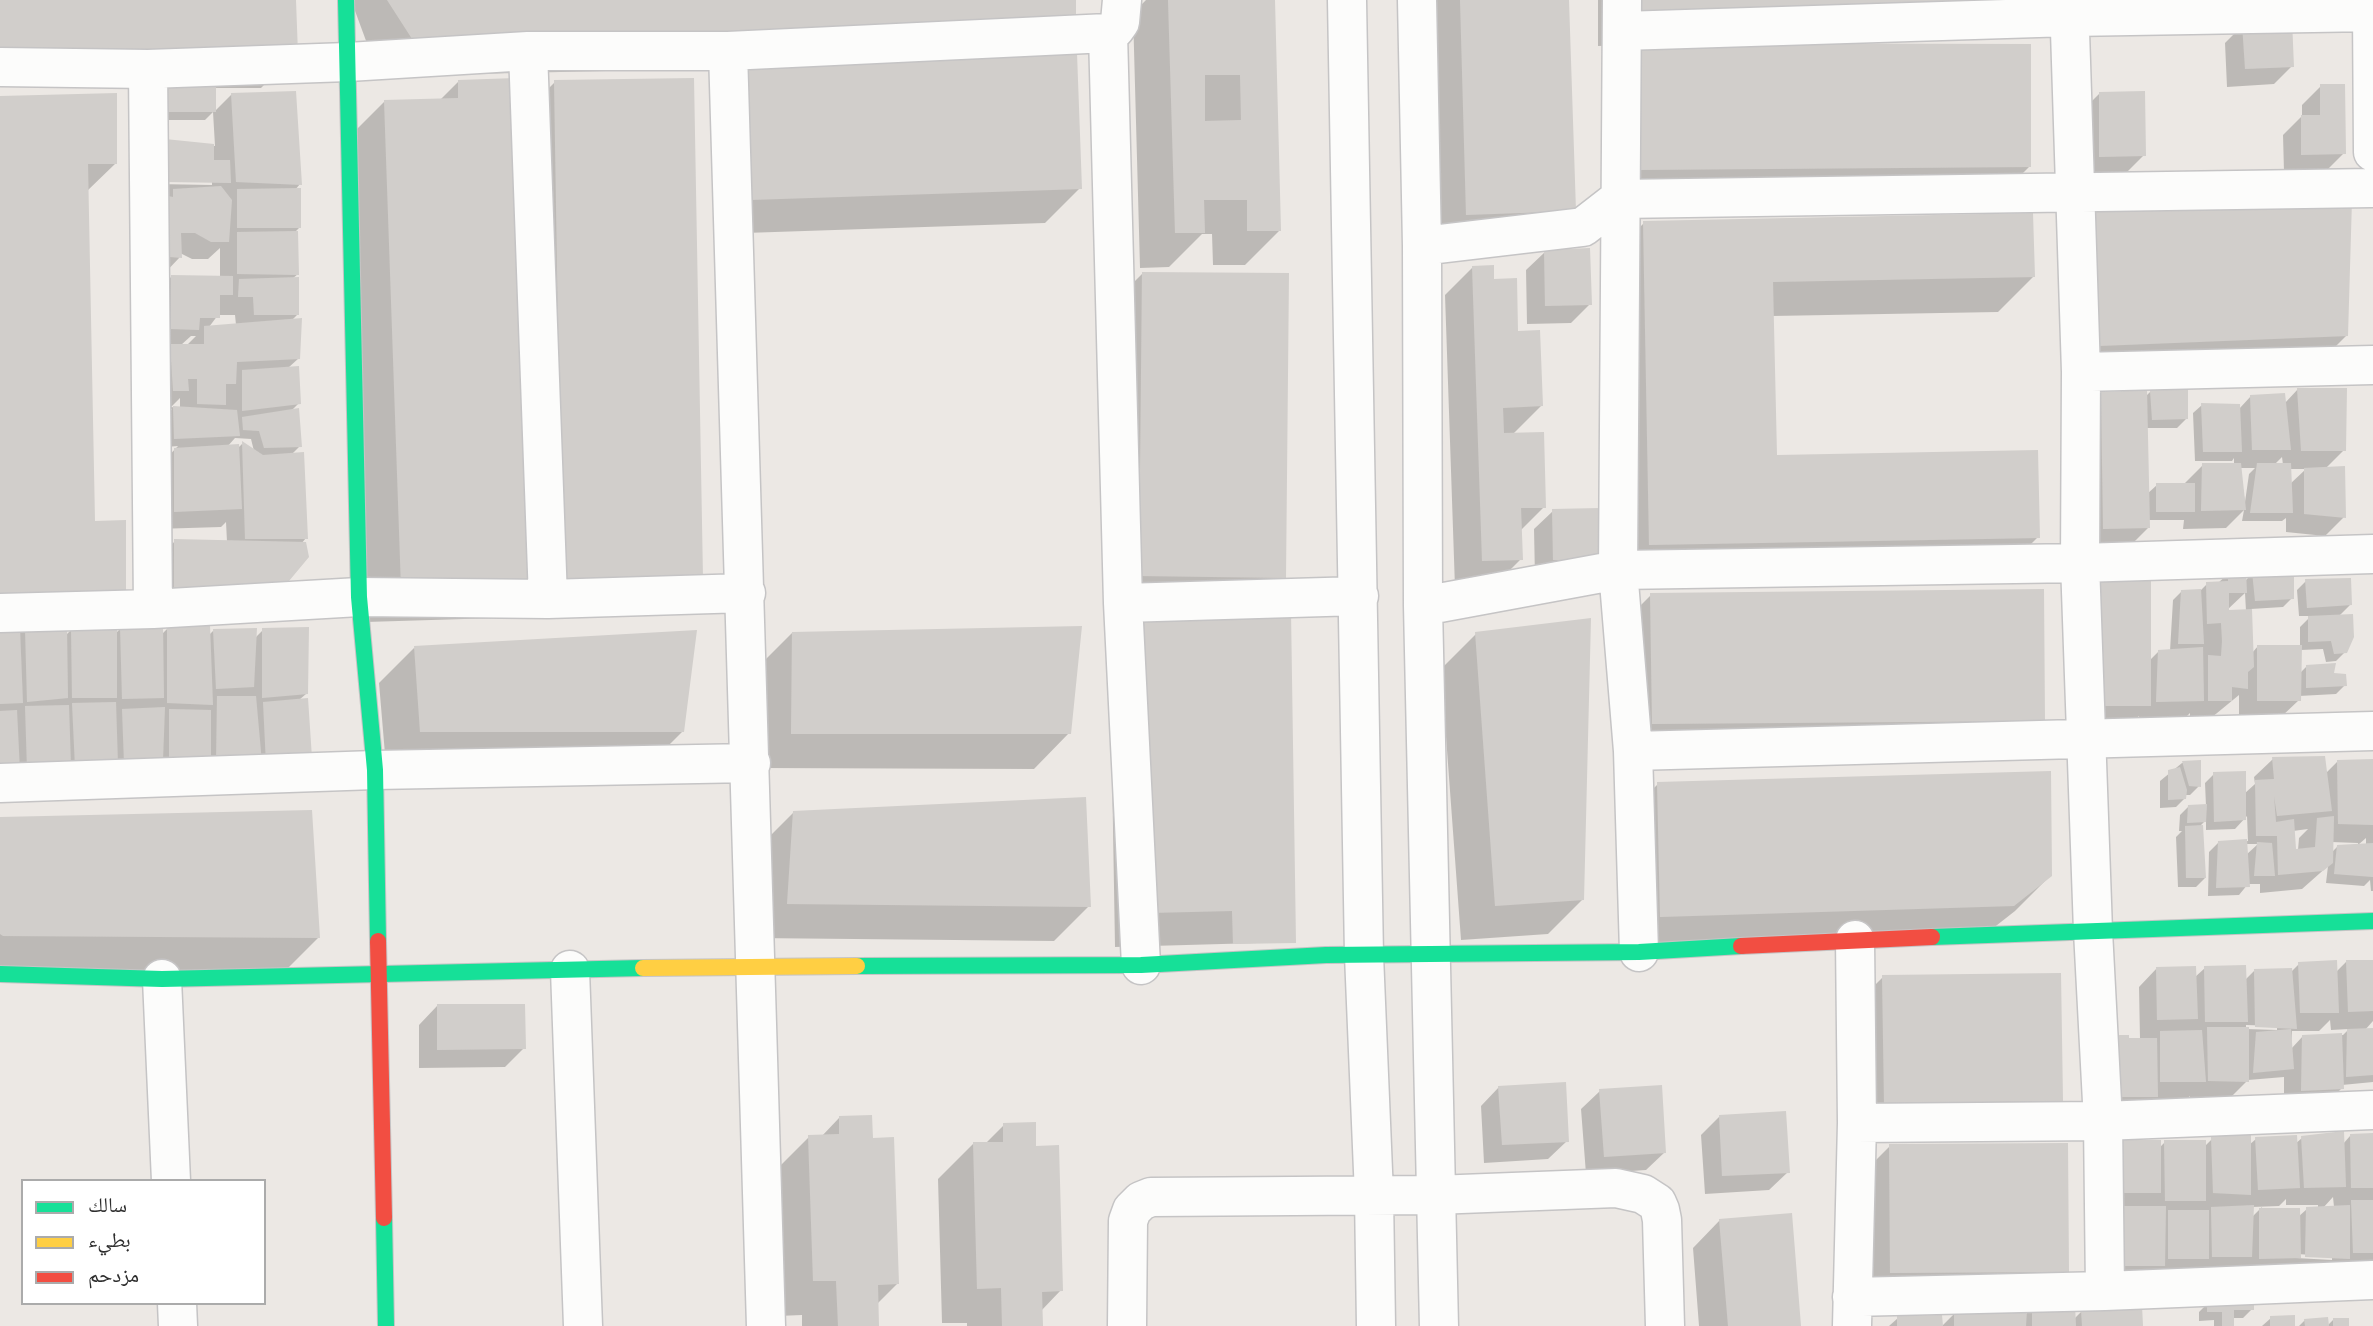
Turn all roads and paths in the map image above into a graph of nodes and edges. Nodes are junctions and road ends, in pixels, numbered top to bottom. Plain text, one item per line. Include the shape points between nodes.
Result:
1 (346, 0) edge
2 (1347, 0) edge
3 (1417, 0) edge
4 (2069, 8) edge
5 (2373, 12) edge
6 (1622, 15) edge
7 (1115, 16) edge
8 (528, 51) junction
9 (729, 51) junction
10 (348, 62) junction
11 (0, 67) edge
12 (148, 69) junction
13 (2373, 152) edge
14 (2373, 188) edge
15 (2074, 191) junction
16 (1619, 199) junction
17 (1422, 246) junction
18 (2373, 365) edge
19 (2081, 372) junction
20 (2373, 554) edge
21 (2080, 563) junction
22 (1618, 570) junction
23 (746, 593) junction
24 (1359, 596) junction
25 (359, 597) junction
26 (548, 598) junction
27 (1123, 603) junction
28 (1423, 606) junction
29 (153, 609) junction
30 (0, 613) edge
31 (2373, 731) edge
32 (2085, 738) junction
33 (1633, 751) junction
34 (751, 763) junction
35 (375, 770) junction
36 (0, 783) edge
37 (2373, 921) edge
38 (2093, 931) junction
39 (1855, 940) junction
40 (1639, 952) junction
41 (1431, 954) junction
42 (1364, 956) junction
43 (1140, 965) junction
44 (756, 966) junction
45 (570, 970) junction
46 (0, 974) edge
47 (378, 975) junction
48 (162, 979) junction
49 (2373, 1110) edge
50 (2103, 1121) junction
51 (1857, 1123) junction
52 (171, 1179) edge
53 (1374, 1195) junction
54 (1435, 1195) junction
55 (2373, 1280) edge
56 (2105, 1291) junction
57 (177, 1305) edge
58 (1852, 1312) edge
59 (178, 1326) edge
60 (386, 1326) edge
61 (583, 1326) edge
62 (766, 1326) edge
63 (1127, 1326) edge
64 (1376, 1326) edge
65 (1439, 1326) edge
66 (1665, 1326) edge

1 - 10 street
2 - 24 street
3 - 17 street
4 - 5 street
4 - 6 street
4 - 15 street
5 - 13 street
6 - 16 street
7 - 9 street
7 - 27 street
8 - 9 street
8 - 10 street
8 - 26 street
9 - 23 street
10 - 12 street
10 - 25 street
11 - 12 street
12 - 29 street
14 - 15 street
15 - 16 street
15 - 19 street
16 - 17 street via 1583,227
16 - 22 street
17 - 28 street
18 - 19 street
19 - 21 street
20 - 21 street
21 - 22 street
21 - 32 street
22 - 28 street
22 - 33 street
23 - 26 street
23 - 34 street
24 - 27 street
24 - 42 street
25 - 26 street
25 - 29 street
25 - 35 street
27 - 43 street
28 - 41 street
29 - 30 street
31 - 32 street
32 - 33 street
32 - 38 street
33 - 40 street
34 - 35 street
34 - 44 street
35 - 36 street
35 - 47 street
37 - 38 street
38 - 39 street
38 - 50 street
39 - 40 street
39 - 51 street
40 - 41 street
41 - 42 street
41 - 54 street
42 - 43 street
42 - 53 street
43 - 44 street
44 - 45 street
44 - 62 street
45 - 47 street
45 - 61 street
46 - 48 street
47 - 48 street
47 - 60 street
48 - 52 street
49 - 50 street
50 - 51 street
50 - 56 street
51 - 58 street
53 - 54 street
53 - 63 street via 1161,1195 1141,1201 1128,1221
53 - 64 street
54 - 65 street
54 - 66 street via 1616,1188 1643,1194 1657,1203 1662,1220
55 - 56 street
56 - 58 street
57 - 59 street

